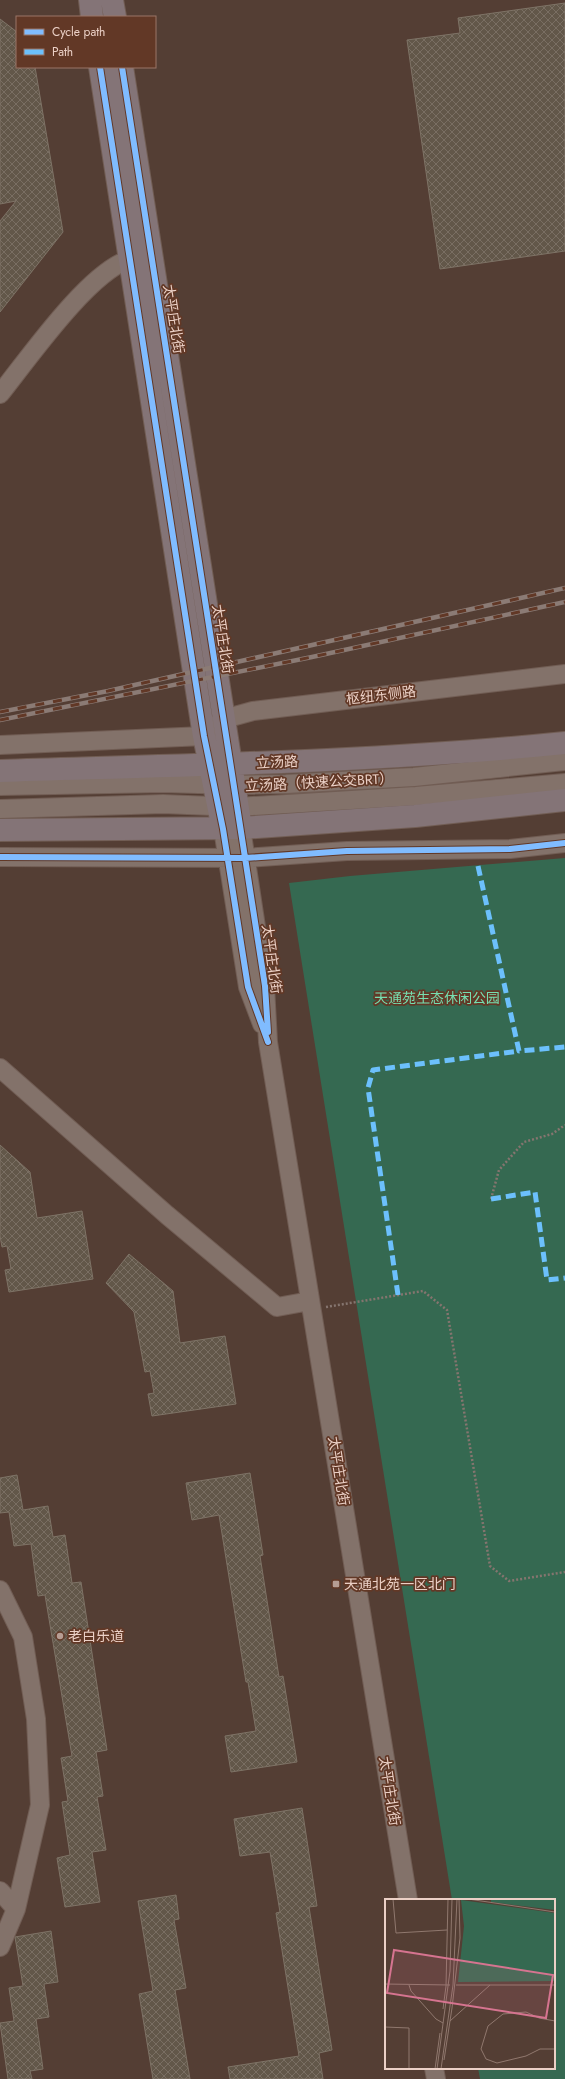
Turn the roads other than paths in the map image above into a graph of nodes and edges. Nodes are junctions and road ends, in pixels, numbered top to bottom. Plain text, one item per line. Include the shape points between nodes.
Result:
1 (90, 0) edge
2 (112, 0) edge
3 (92, 16) edge
4 (115, 16) edge
5 (100, 68) edge
6 (122, 68) edge
7 (152, 256) junction
8 (130, 260) junction
9 (0, 394) edge
10 (565, 674) edge
11 (224, 719) junction
12 (204, 736) junction
13 (565, 743) edge
14 (0, 745) edge
15 (565, 761) edge
16 (0, 771) edge
17 (222, 775) junction
18 (565, 783) edge
19 (0, 786) edge
20 (565, 800) edge
21 (228, 807) junction
22 (0, 809) edge
23 (232, 828) junction
24 (0, 830) edge
25 (26, 830) junction
26 (0, 838) edge
27 (565, 843) edge
28 (0, 857) edge
29 (236, 858) junction
30 (0, 1068) edge
31 (311, 1305) junction
32 (0, 1590) edge
33 (0, 1891) edge
34 (408, 1899) edge
35 (8, 1910) edge
36 (0, 1947) edge
37 (434, 2069) edge
38 (436, 2079) edge

1 - 3 main road
2 - 4 main road
5 - 8 main road, 太平庄北街
6 - 7 main road, 太平庄北街
7 - 8 street
7 - 11 main road, 太平庄北街
8 - 9 street via 100,276 76,300
8 - 12 main road, 太平庄北街
10 - 11 street, 枢纽东侧路 via 298,705 253,711
11 - 12 street, 枢纽东侧路
11 - 17 main road, 太平庄北街
12 - 14 street
12 - 17 main road, 太平庄北街
13 - 17 main road, 立汤路
15 - 17 street, 立汤路（快速公交BRT） via 414,777
16 - 17 main road, 立汤路
17 - 19 street, 立汤路（快速公交BRT） via 163,783
17 - 21 main road, 太平庄北街
18 - 21 street, 立汤路（快速公交BRT） via 416,796
20 - 23 main road via 415,816
21 - 22 street, 立汤路（快速公交BRT） via 163,804
21 - 23 main road, 太平庄北街
23 - 25 main road
23 - 29 street, 太平庄北街
24 - 25 main road
25 - 26 street
27 - 29 street via 510,849 347,851
28 - 29 street
29 - 31 street, 太平庄北街 via 248,987 268,1042
30 - 31 street via 167,1215 277,1307
31 - 34 street, 太平庄北街
32 - 35 street via 23,1637 36,1719 40,1805
33 - 35 street
35 - 36 street
37 - 38 street

